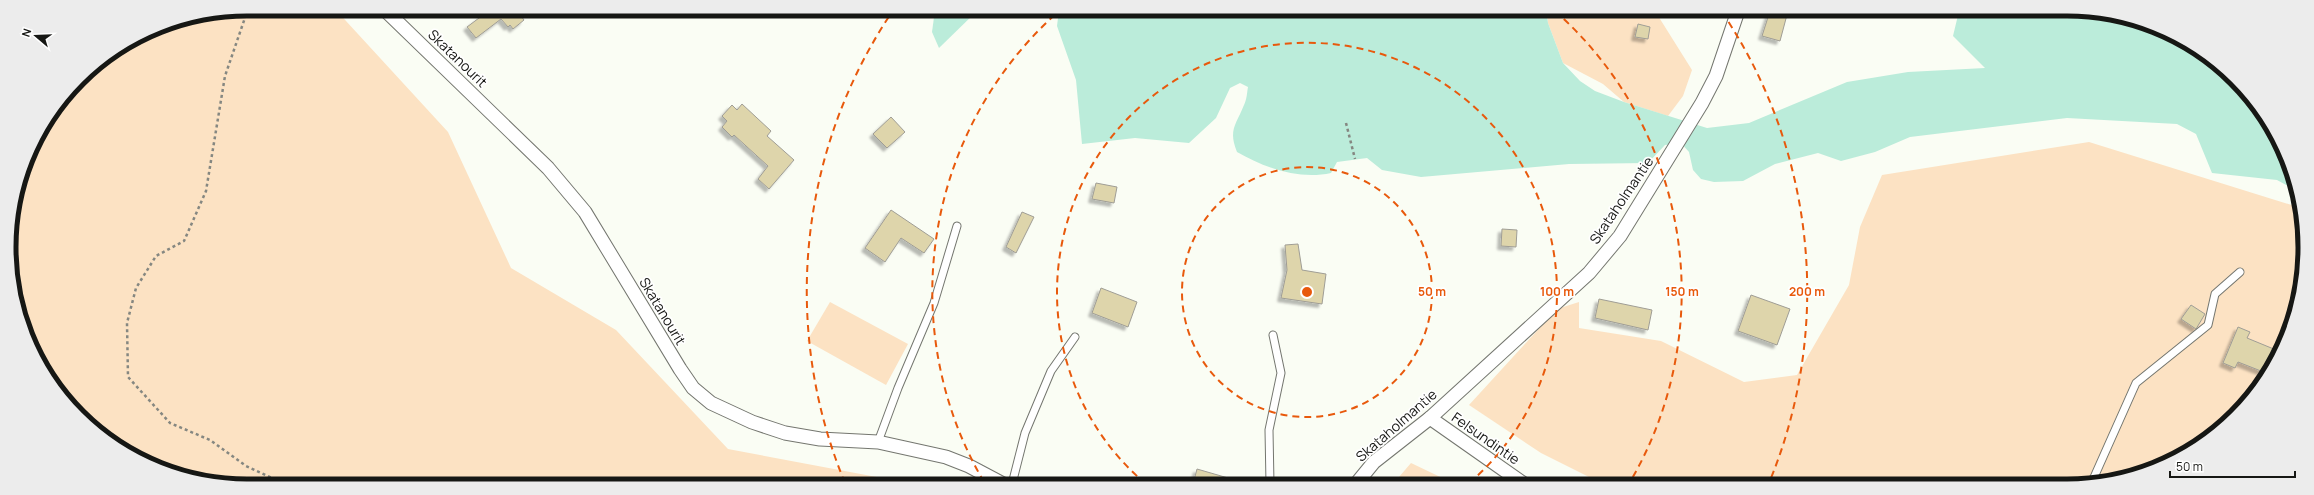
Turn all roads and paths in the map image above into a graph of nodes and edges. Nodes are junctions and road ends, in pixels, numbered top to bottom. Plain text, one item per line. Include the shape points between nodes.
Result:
1 (246, 16) edge
2 (391, 16) edge
3 (1736, 16) edge
4 (1346, 123) dead end
5 (1355, 159) dead end
6 (957, 226) dead end
7 (2240, 272) dead end
8 (1273, 335) dead end
9 (1075, 337) dead end
10 (1430, 418) junction
11 (878, 442) junction
12 (2094, 477) edge
13 (274, 479) edge
14 (994, 479) edge
15 (1013, 479) edge
16 (1270, 479) edge
17 (1360, 479) edge
18 (1517, 479) edge

1 - 13 path via 225,76 206,191 184,241 156,256 136,288 127,323 128,377 170,423 210,440 246,466
2 - 11 street, Skatanourit via 548,168 585,212 693,388 711,403 752,422 785,433 820,439
3 - 10 street, Skataholmantie via 1716,76 1702,103 1620,236 1589,273
4 - 5 path
6 - 11 lane via 934,303
7 - 12 lane via 2216,294 2208,325 2136,383
8 - 16 lane via 1281,373 1269,430
9 - 15 lane via 1051,371 1025,433
10 - 17 street, Skataholmantie via 1374,462
10 - 18 street, Felsundintie
11 - 14 street, Skatanourit via 946,457

